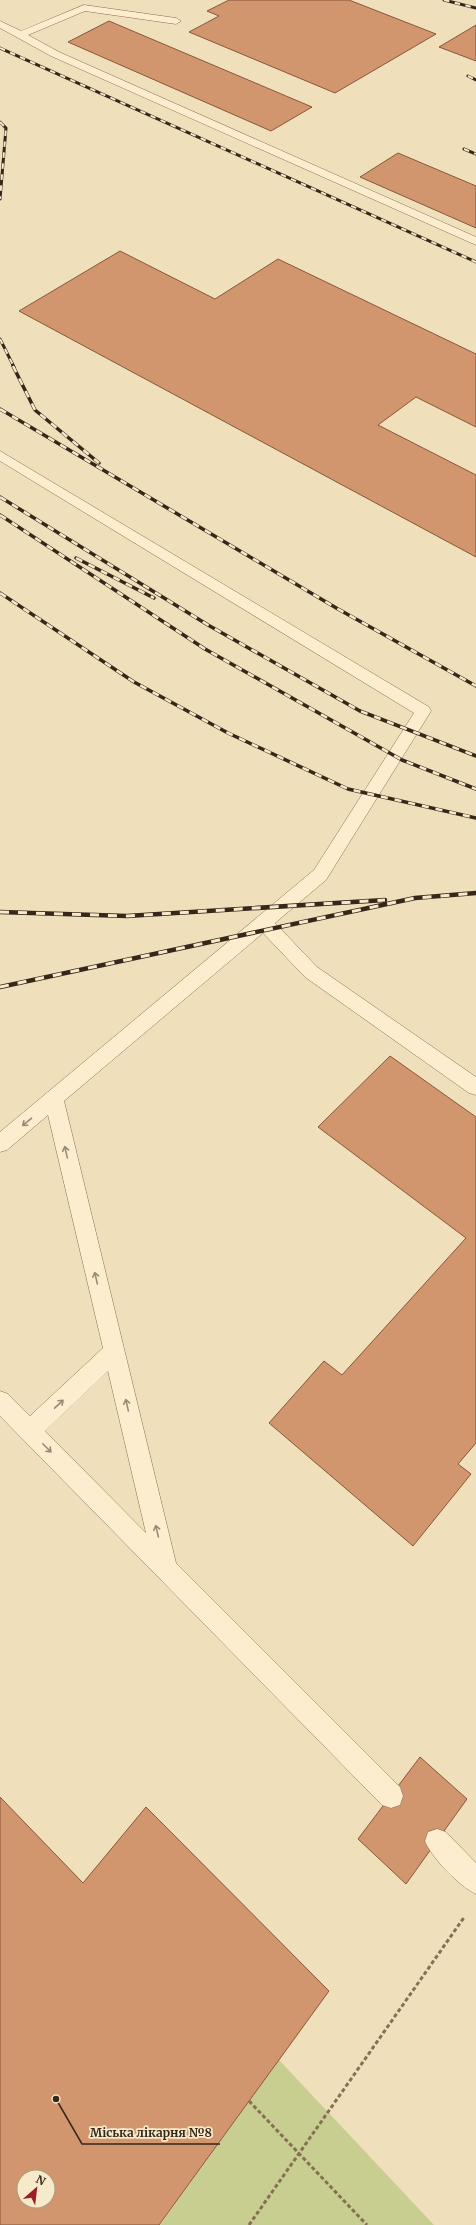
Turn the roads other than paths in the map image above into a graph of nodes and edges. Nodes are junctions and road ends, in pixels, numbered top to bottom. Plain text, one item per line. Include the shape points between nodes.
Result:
1 (176, 21) dead end
2 (0, 24) edge
3 (20, 35) junction
4 (476, 241) edge
5 (0, 456) edge
6 (264, 922) junction
7 (476, 1088) edge
8 (54, 1099) junction
9 (0, 1144) edge
10 (114, 1352) junction
11 (0, 1401) edge
12 (30, 1431) junction
13 (166, 1569) junction
14 (391, 1796) dead end
15 (437, 1841) dead end
16 (476, 1881) edge

1 - 3 lane via 84,8
2 - 3 lane
3 - 4 lane via 62,57
5 - 6 lane via 423,711 320,875
6 - 7 lane via 311,972
6 - 8 lane
8 -> 9 lane
10 -> 8 lane
12 -> 10 lane
13 -> 10 lane
11 - 12 lane
12 -> 13 lane
13 - 14 lane
15 - 16 lane

